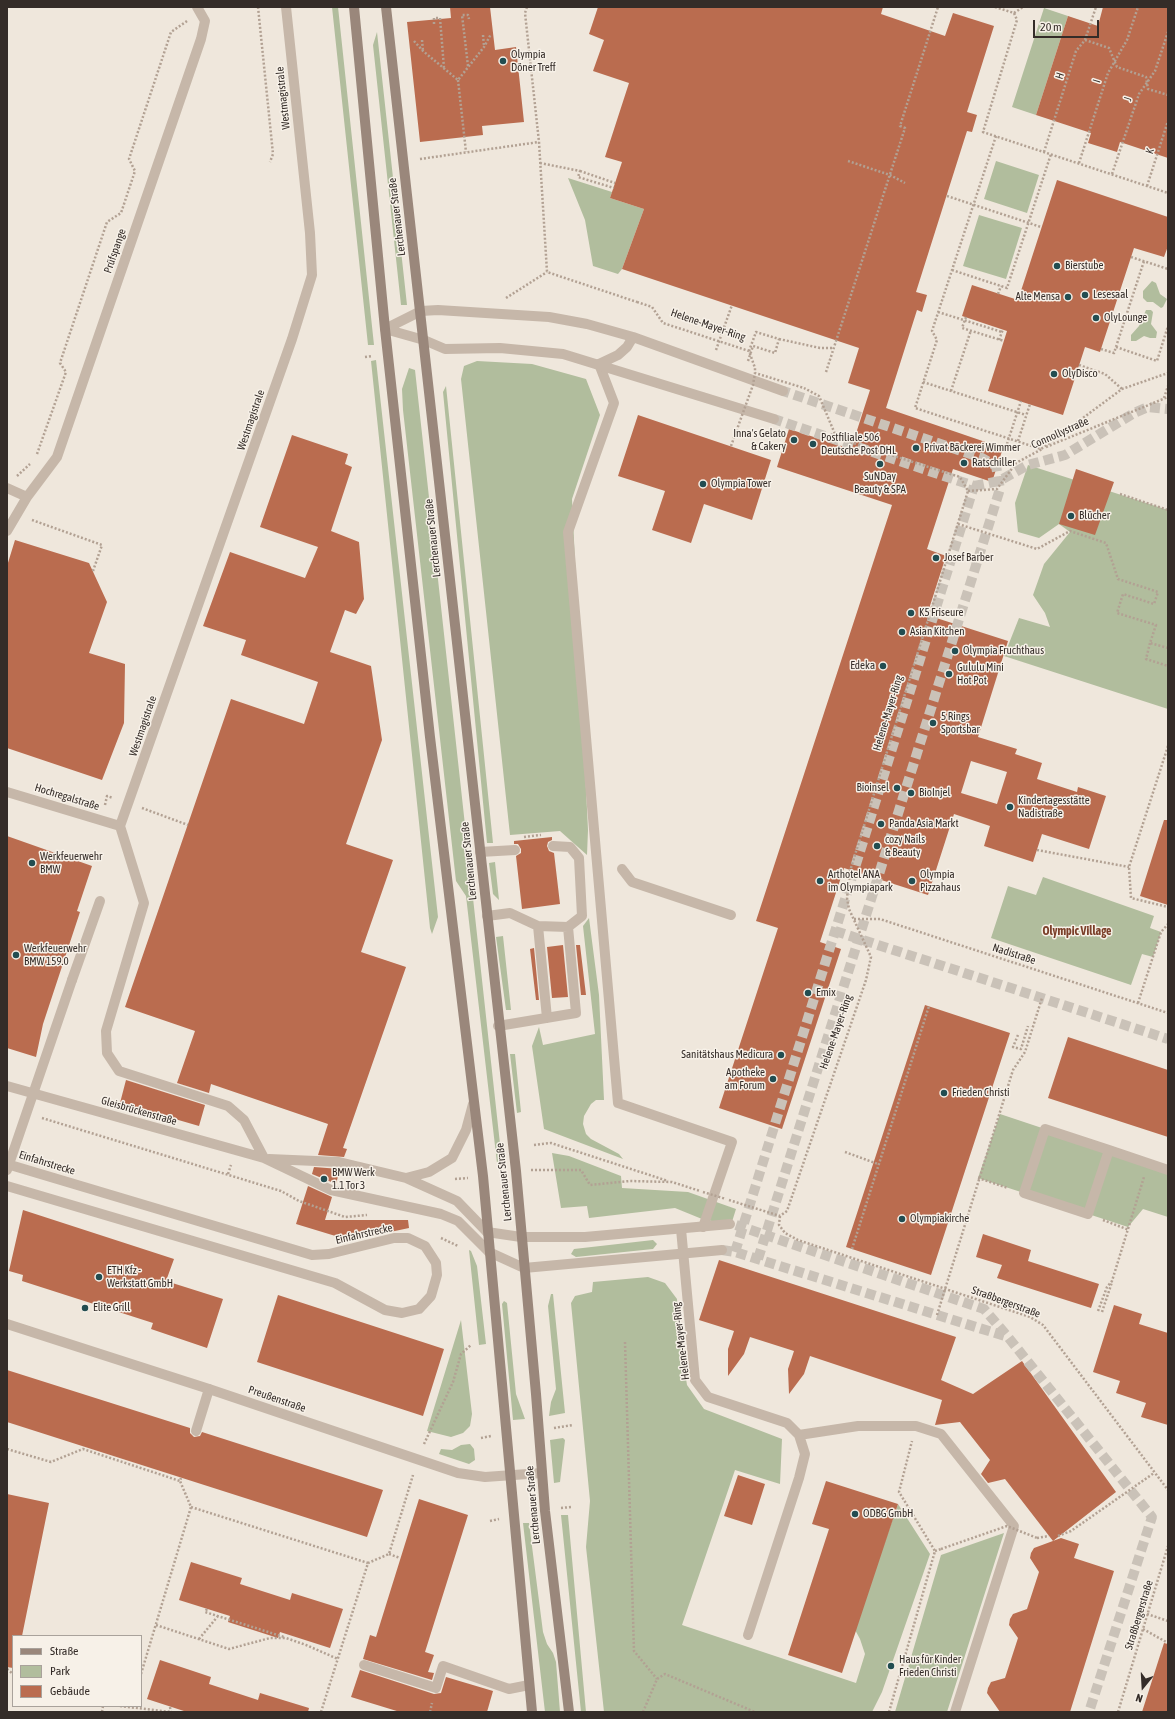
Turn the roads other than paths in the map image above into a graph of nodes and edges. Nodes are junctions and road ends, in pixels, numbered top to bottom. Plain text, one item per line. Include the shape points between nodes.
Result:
1 (197, 7) edge
2 (286, 7) edge
3 (354, 7) edge
4 (386, 7) edge
5 (421, 311) junction
6 (385, 329) junction
7 (633, 337) junction
8 (424, 340) junction
9 (598, 364) junction
10 (783, 391) tunnel mouth
11 (774, 420) tunnel mouth
12 (10, 484) edge
13 (26, 497) junction
14 (7, 531) edge
15 (7, 792) edge
16 (120, 826) junction
17 (553, 846) dead end
18 (515, 850) dead end
19 (480, 852) junction
20 (622, 869) dead end
21 (100, 901) dead end
22 (731, 914) dead end
23 (487, 916) junction
24 (538, 926) junction
25 (568, 927) junction
26 (547, 1018) junction
27 (498, 1026) junction
28 (7, 1086) edge
29 (473, 1104) junction
30 (1109, 1150) junction
31 (264, 1158) junction
32 (7, 1164) edge
33 (7, 1170) edge
34 (1168, 1170) edge
35 (406, 1178) junction
36 (7, 1186) edge
37 (730, 1224) tunnel mouth
38 (703, 1227) junction
39 (681, 1229) junction
40 (487, 1232) junction
41 (521, 1237) junction
42 (722, 1250) tunnel mouth
43 (489, 1252) junction
44 (684, 1255) junction
45 (524, 1268) junction
46 (7, 1324) edge
47 (209, 1389) junction
48 (196, 1430) dead end
49 (799, 1435) junction
50 (542, 1473) junction
51 (510, 1475) junction
52 (748, 1635) dead end
53 (364, 1665) dead end
54 (529, 1685) junction
55 (532, 1712) edge
56 (569, 1712) edge
57 (955, 1712) edge

1 - 13 street, Prüfspange via 205,21 201,39 57,457
2 - 16 street, Westmagistrale via 310,233 312,275 292,339
3 - 6 main road, Lerchenauer Straße
4 - 5 main road, Lerchenauer Straße
5 - 6 street
5 - 7 street via 549,317
5 - 8 main road, Lerchenauer Straße
6 - 8 street
6 - 29 main road, Lerchenauer Straße
7 - 9 street via 618,356
7 - 10 street
8 - 9 street via 446,349 536,350 563,354
8 - 19 main road, Lerchenauer Straße
9 - 11 street
9 - 38 street via 614,403 568,532 618,1103 732,1142
12 - 13 street
13 - 14 street, Prüfspange
15 - 16 street, Hochregalstraße
16 - 31 street via 144,903 106,1031 107,1053 119,1071 228,1106 244,1120
17 - 25 street via 570,847 579,858 582,916
18 - 19 street
19 - 23 main road, Lerchenauer Straße
20 - 22 street via 632,882
21 - 33 street, bridge
23 - 24 street via 510,913
23 - 27 main road, Lerchenauer Straße
24 - 25 street
24 - 26 street
25 - 26 street via 576,1013
26 - 27 street
27 - 41 main road, Lerchenauer Straße via 516,1171
28 - 31 street, Gleisbrückenstraße
29 - 35 street via 466,1130 452,1158 429,1172
29 - 40 main road, Lerchenauer Straße via 483,1176
30 - 30 street via 1088,1214 1024,1193 1045,1129
30 - 34 street
31 - 35 street via 339,1162
31 - 43 street via 331,1190 441,1214 458,1221
32 - 36 street, Einfahrstrecke via 312,1255 329,1254 394,1238 408,1238 425,1246 436,1263 437,1275 431,1296 420,1309 402,1313 385,1310 335,1283
35 - 40 street via 457,1201
37 - 38 street
38 - 39 street
39 - 41 street via 585,1237
39 - 44 street, Helene-Mayer-Ring
40 - 41 street
40 - 43 main road, Lerchenauer Straße
41 - 45 main road, Lerchenauer Straße
42 - 44 street
43 - 45 street
43 - 51 main road, Lerchenauer Straße
44 - 45 street
44 - 49 street, Helene-Mayer-Ring via 696,1380 708,1397 787,1423
45 - 50 main road, Lerchenauer Straße
46 - 47 street, Preußenstraße
47 - 48 street
47 - 51 street, Preußenstraße via 458,1473 485,1477
49 - 52 street via 805,1454 800,1478
49 - 57 street via 858,1426 916,1426 941,1434 1014,1526
50 - 51 street, Preußenstraße
50 - 56 main road, Lerchenauer Straße
51 - 54 main road, Lerchenauer Straße
53 - 54 street via 436,1688 443,1666 509,1689
54 - 55 main road, Lerchenauer Straße

